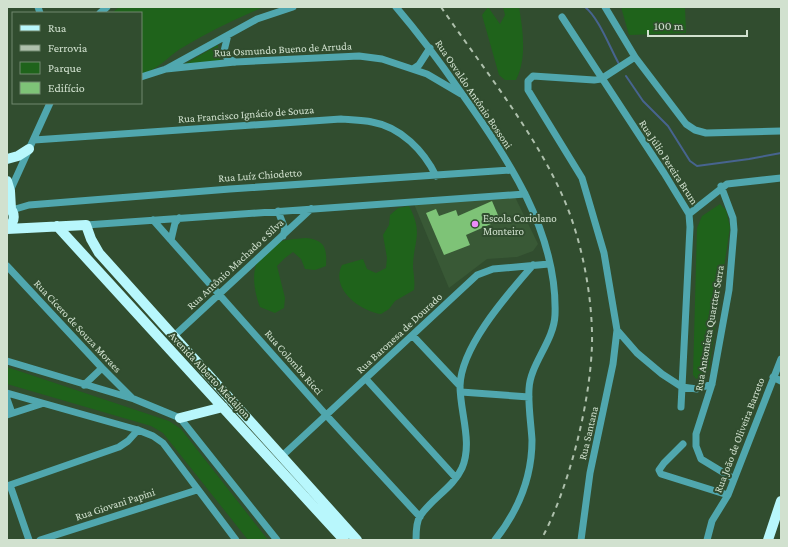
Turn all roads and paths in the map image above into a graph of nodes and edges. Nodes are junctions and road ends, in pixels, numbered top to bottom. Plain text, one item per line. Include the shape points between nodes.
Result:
1 (293, 7) edge
2 (396, 7) edge
3 (605, 7) edge
4 (562, 17) dead end
5 (228, 34) junction
6 (430, 48) junction
7 (635, 57) junction
8 (235, 62) junction
9 (166, 69) junction
10 (413, 69) junction
11 (142, 77) edge
12 (601, 79) junction
13 (464, 97) junction
14 (50, 104) edge
15 (781, 131) edge
16 (31, 144) junction
17 (7, 159) edge
18 (511, 170) junction
19 (436, 176) junction
20 (781, 178) edge
21 (9, 186) edge
22 (722, 186) junction
23 (525, 194) junction
24 (311, 209) junction
25 (11, 211) edge
26 (278, 211) junction
27 (689, 214) junction
28 (179, 218) junction
29 (153, 220) junction
30 (86, 224) junction
31 (57, 226) junction
32 (7, 228) edge
33 (29, 228) junction
34 (283, 236) junction
35 (171, 240) junction
36 (549, 264) junction
37 (533, 265) junction
38 (7, 266) edge
39 (220, 294) junction
40 (617, 330) junction
41 (174, 336) junction
42 (412, 336) junction
43 (781, 359) edge
44 (7, 361) edge
45 (102, 368) junction
46 (773, 377) junction
47 (366, 379) junction
48 (781, 381) edge
49 (712, 384) junction
50 (84, 385) junction
51 (682, 387) junction
52 (461, 389) junction
53 (7, 393) edge
54 (529, 397) junction
55 (7, 399) edge
56 (134, 399) junction
57 (41, 404) junction
58 (223, 407) junction
59 (681, 407) dead end
60 (9, 414) edge
61 (327, 416) junction
62 (180, 418) junction
63 (138, 430) junction
64 (683, 444) dead end
65 (281, 457) junction
66 (456, 478) junction
67 (734, 479) junction
68 (9, 485) edge
69 (197, 490) junction
70 (728, 495) junction
71 (781, 501) edge
72 (420, 517) junction
73 (29, 540) edge
74 (40, 540) edge
75 (236, 540) edge
76 (277, 540) edge
77 (344, 540) edge
78 (357, 540) edge
79 (416, 540) edge
80 (495, 540) edge
81 (581, 540) edge
82 (707, 540) edge
83 (768, 540) edge

1 - 5 street via 257,19
2 - 6 street, Rua Osvaldo Antônio Bossoni
3 - 7 street
4 - 12 street, Rua Júlio Pereira Brum
5 - 8 street via 224,51 227,58
5 - 9 street
6 - 10 street via 419,65
6 - 13 street, Rua Osvaldo Antônio Bossoni
7 - 12 street
7 - 15 street via 686,124 694,130 706,134
8 - 9 street, Rua Osmundo Bueno de Arruda
8 - 10 street, Rua Osmundo Bueno de Arruda via 359,56 382,59
9 - 11 street
10 - 13 street, Rua Osmundo Bueno de Arruda via 427,74
12 - 27 street, Rua Júlio Pereira Brum
12 - 40 street, Rua Santana via 536,75 530,78 528,90 582,178 604,253
13 - 18 street, Rua Osvaldo Antônio Bossoni via 497,144
14 - 16 street
16 - 17 main road via 18,156
16 - 19 street, Rua Francisco Ignácio de Souza via 341,118 372,122 397,132 421,151
16 - 21 street
18 - 19 street, Rua Luíz Chiodetto
18 - 23 street, Rua Osvaldo Antônio Bossoni
19 - 25 street, Rua Luíz Chiodetto via 30,205
20 - 22 street via 732,182
21 - 25 main road
22 - 27 street
22 - 49 street, Rua Antonieta Quartter Serra via 733,218 734,230 729,290
23 - 24 street
23 - 36 street, Rua Osvaldo Antônio Bossoni via 543,239
24 - 26 street
24 - 34 street, Rua Antônio Machado e Silva
25 - 32 main road via 10,225
25 - 33 main road via 23,226
26 - 28 street
26 - 34 street via 285,229
27 - 51 street, Rua Júlio Pereira Brum
28 - 29 street
28 - 35 street via 175,223
29 - 30 street
29 - 35 street, Rua Colomba Ricci
30 - 31 main road
30 - 41 main road, Avenida Alberto Medaljon via 99,253
31 - 33 main road
31 - 58 main road, Avenida Alberto Medaljon
32 - 33 main road
34 - 39 street, Rua Antônio Machado e Silva
35 - 39 street, Rua Colomba Ricci
36 - 37 street, Rua Baronesa de Dourado
36 - 54 street, Rua Osvaldo Antônio Bossoni via 555,317 530,380
37 - 42 street, Rua Baronesa de Dourado via 493,269 477,275
37 - 52 street via 479,334 468,358
38 - 45 street, Rua Cícero de Souza Moraes
39 - 41 street, Rua Antônio Machado e Silva
39 - 61 street, Rua Colomba Ricci
40 - 51 street via 637,353
40 - 81 street, Rua Santana via 613,364 590,473
41 - 65 main road, Avenida Alberto Medaljon
42 - 47 street, Rua Baronesa de Dourado
42 - 52 street
43 - 46 street, Rua João de Oliveira Barreto
44 - 50 street
45 - 50 street
45 - 56 street, Rua Cícero de Souza Moraes
46 - 48 street
46 - 67 street, Rua João de Oliveira Barreto
47 - 61 street, Rua Baronesa de Dourado
47 - 66 street
49 - 51 street via 697,388
49 - 67 street, Rua Antonieta Quartter Serra via 696,434 696,446 701,459
50 - 56 street
51 - 59 street, Rua Júlio Pereira Brum
52 - 54 street
52 - 66 street via 466,450
53 - 57 street
54 - 80 street, Rua Osvaldo Antônio Bossoni via 532,441 529,472 516,509
55 - 60 street
56 - 62 street
57 - 60 street
57 - 63 street
58 - 62 main road
58 - 77 main road, Avenida Alberto Medaljon
61 - 65 street, Rua Baronesa de Dourado
61 - 72 street, Rua Colomba Ricci
62 - 76 street
63 - 68 street via 119,447
63 - 69 street via 163,443
64 - 70 street via 664,463 659,470 661,474
65 - 78 main road, Avenida Alberto Medaljon
66 - 72 street
67 - 70 street, Rua João de Oliveira Barreto
68 - 73 street
69 - 74 street, Rua Giovani Papini
69 - 75 street
70 - 82 street, Rua João de Oliveira Barreto via 712,521
71 - 83 main road
72 - 79 street

